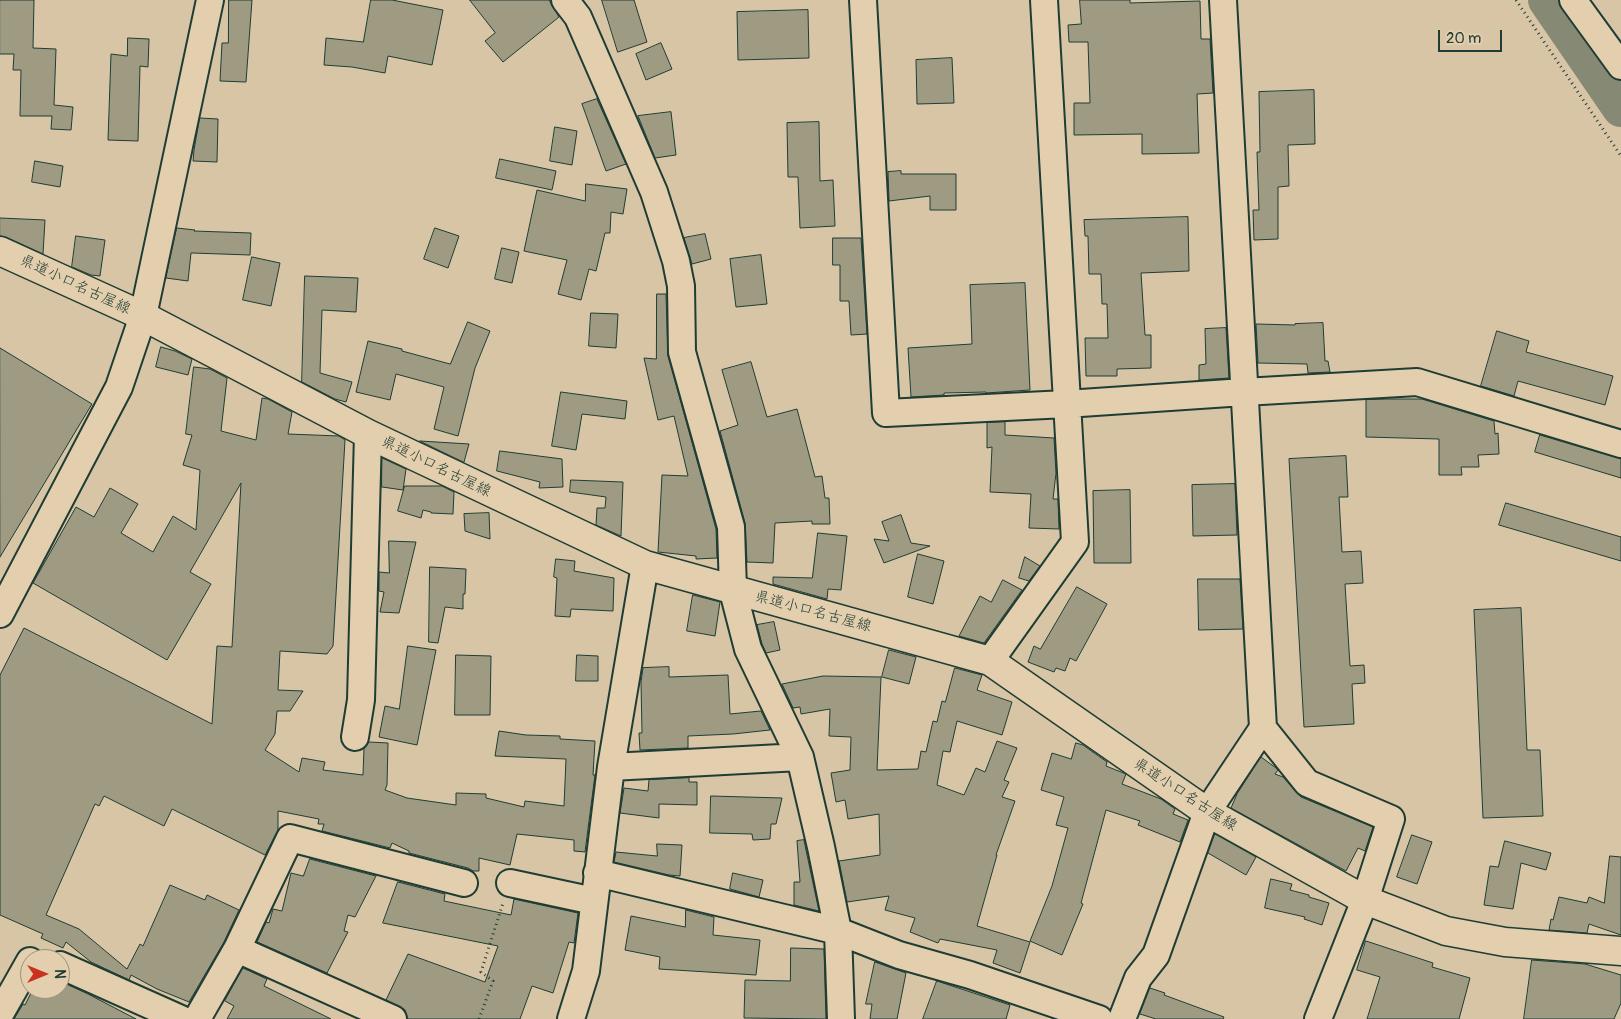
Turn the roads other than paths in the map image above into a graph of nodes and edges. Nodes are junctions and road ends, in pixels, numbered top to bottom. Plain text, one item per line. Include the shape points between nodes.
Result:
1 (210, 0) edge
2 (565, 0) edge
3 (864, 0) edge
4 (1044, 0) edge
5 (1223, 0) edge
6 (1573, 0) edge
7 (1621, 66) edge
8 (0, 251) edge
9 (142, 316) junction
10 (1244, 392) junction
11 (1066, 404) junction
12 (368, 434) junction
13 (1621, 444) edge
14 (645, 565) junction
15 (733, 590) junction
16 (0, 614) edge
17 (990, 661) junction
18 (1262, 728) junction
19 (355, 737) dead end
20 (800, 757) junction
21 (611, 767) junction
22 (1207, 812) junction
23 (597, 874) junction
24 (464, 883) dead end
25 (508, 890) road end
26 (1364, 900) junction
27 (594, 901) junction
28 (838, 931) junction
29 (237, 949) junction
30 (1621, 952) edge
31 (70, 969) edge
32 (20, 978) edge
33 (0, 1014) edge
34 (181, 1019) edge
35 (197, 1019) edge
36 (393, 1019) edge
37 (571, 1019) edge
38 (841, 1019) edge
39 (1100, 1019) edge
40 (1122, 1019) edge
41 (1318, 1019) edge

1 - 9 street
2 - 15 street via 578,18 654,192 676,262 681,286 682,352 731,527
3 - 11 street via 886,413
4 - 11 street
5 - 10 street
6 - 7 street
8 - 9 main road, 県道小口名古屋線
9 - 12 main road, 県道小口名古屋線
9 - 16 street via 119,387
10 - 11 street
10 - 13 street via 1417,382
10 - 18 street
11 - 17 street via 1075,542
12 - 14 main road, 県道小口名古屋線
12 - 19 street via 361,700
14 - 15 main road, 県道小口名古屋線
14 - 21 street
15 - 17 main road, 県道小口名古屋線
15 - 20 street via 748,649
17 - 22 main road, 県道小口名古屋線
18 - 22 street
18 - 26 street via 1307,783 1390,819
20 - 21 street
20 - 28 street
21 - 23 street
22 - 26 main road, 県道小口名古屋線
22 - 40 street via 1156,955 1138,978
23 - 27 street
23 - 28 street
24 - 29 street via 290,838
25 - 27 street
26 - 30 main road, 県道小口名古屋線 via 1446,931 1504,942
26 - 41 street
27 - 37 street via 586,971
28 - 38 street
28 - 39 street
29 - 35 street
29 - 36 street
31 - 34 street
32 - 33 street

